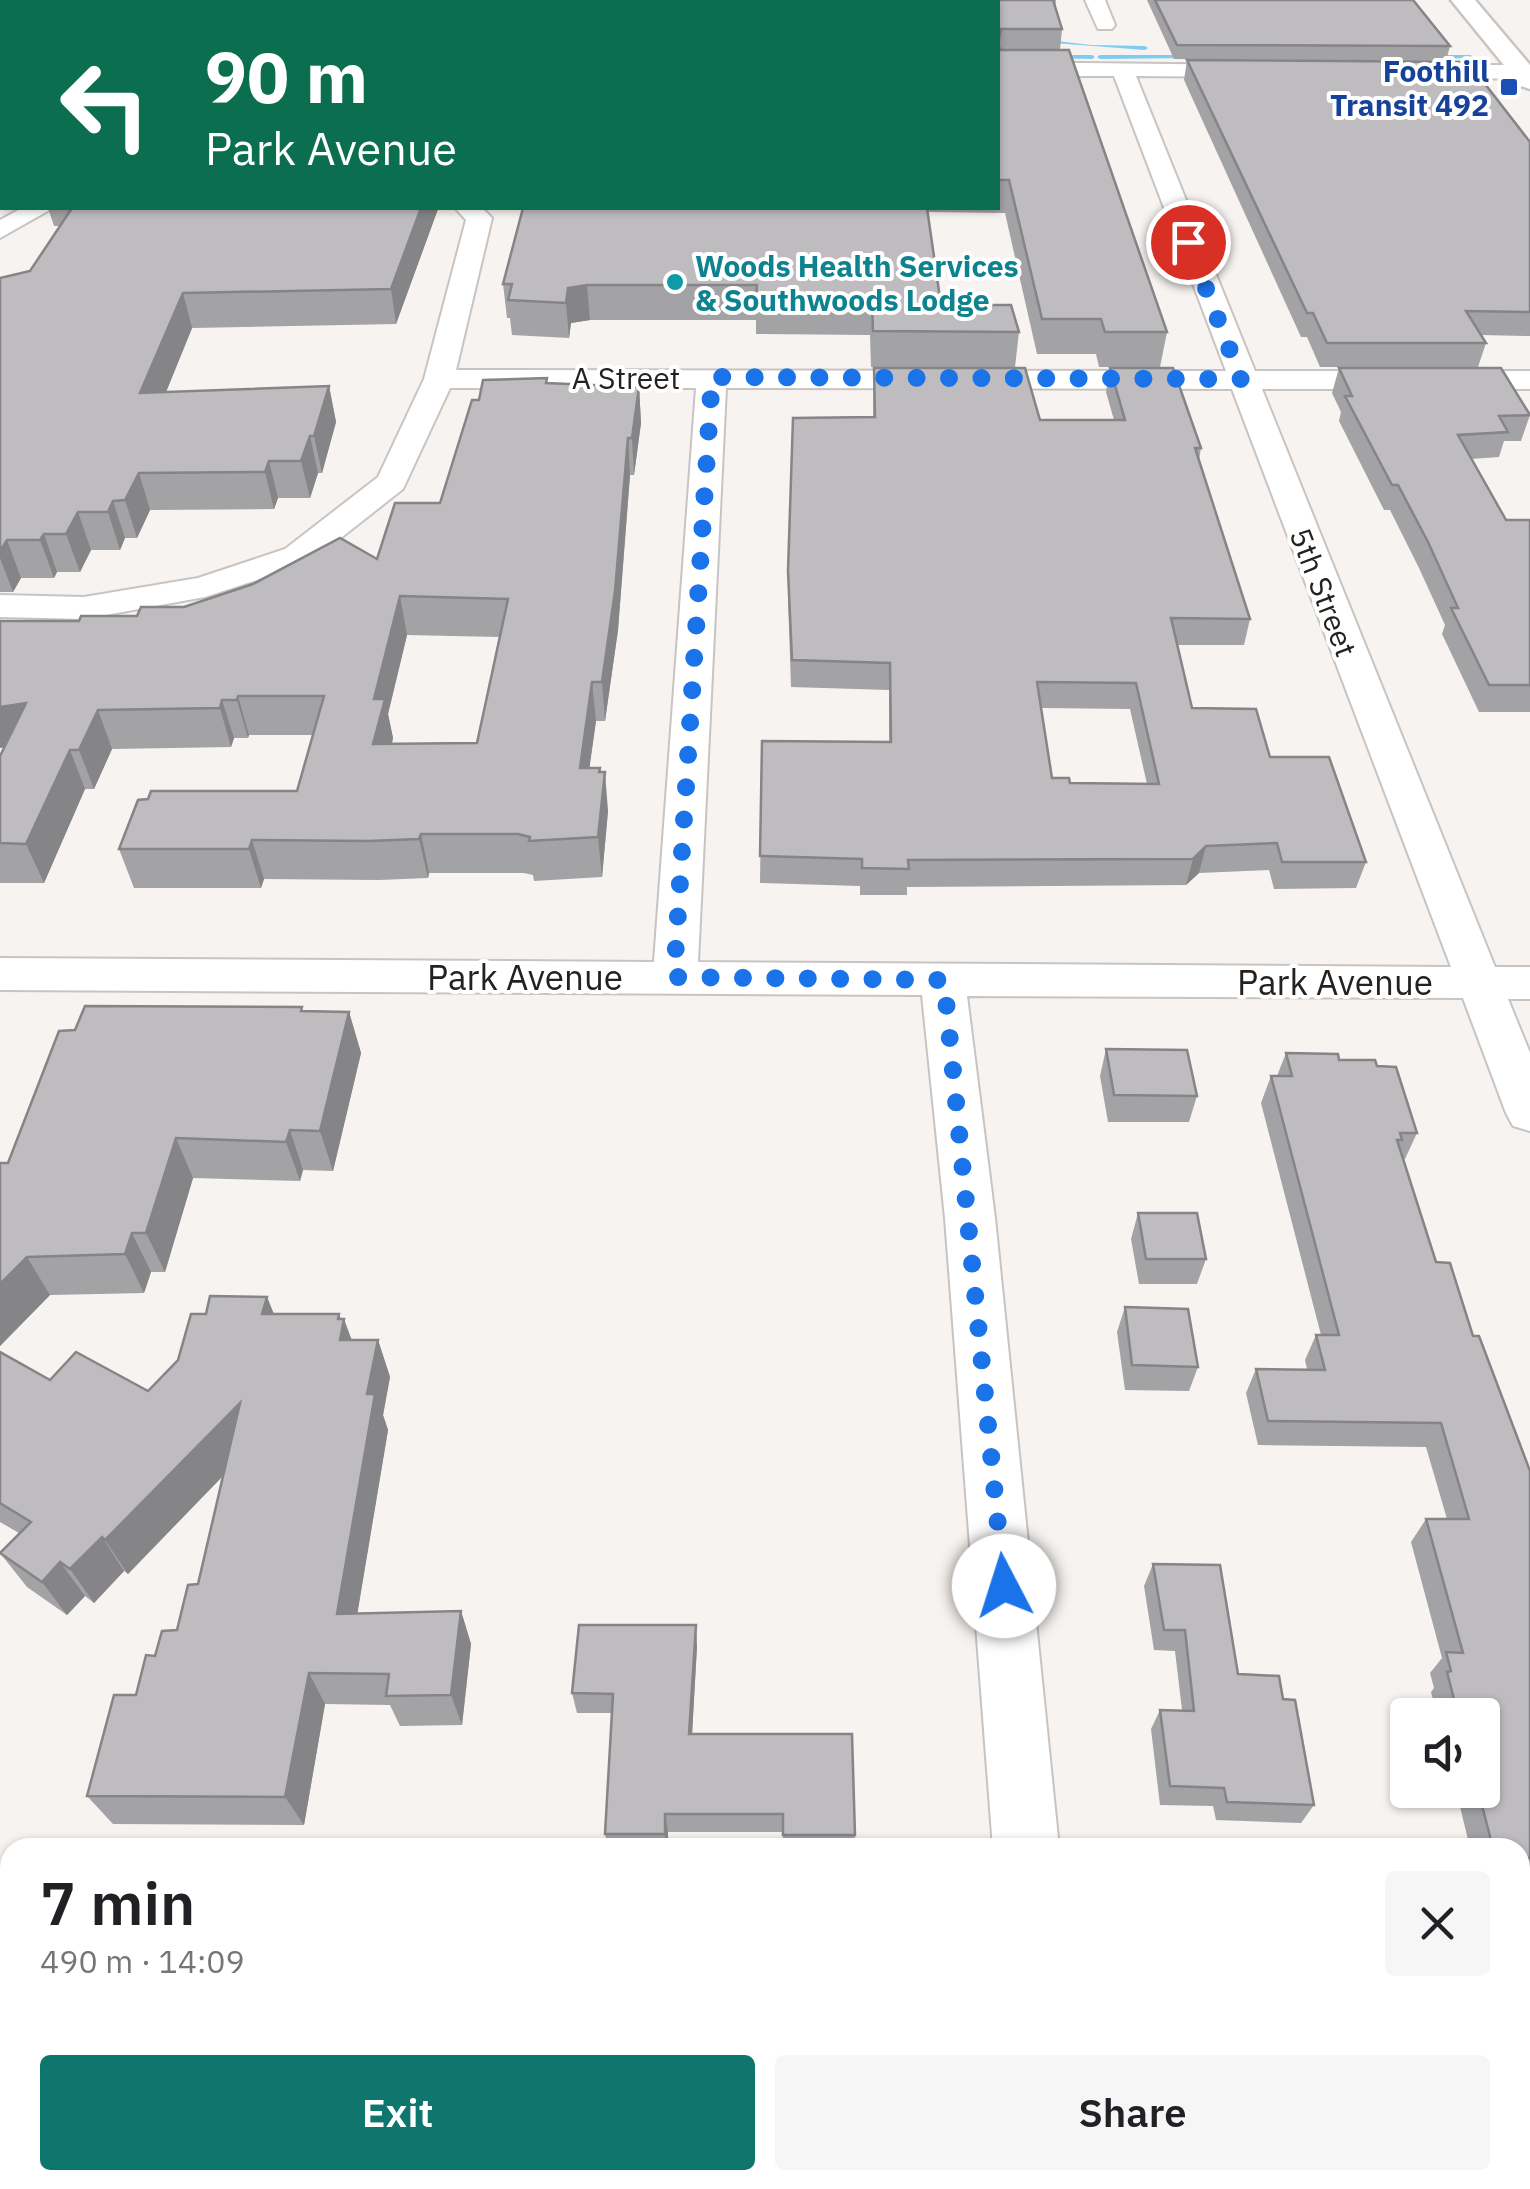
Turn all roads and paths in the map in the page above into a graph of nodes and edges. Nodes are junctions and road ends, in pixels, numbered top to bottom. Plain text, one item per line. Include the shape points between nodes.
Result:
1 (1095, 0) edge
2 (1463, 0) edge
3 (1105, 25) dead end
4 (1000, 69) edge
5 (1123, 70) junction
6 (1278, 70) edge
7 (1392, 71) edge
8 (1528, 75) edge
9 (36, 210) edge
10 (469, 210) edge
11 (0, 230) edge
12 (712, 377) junction
13 (439, 379) junction
14 (1241, 379) junction
15 (1530, 380) edge
16 (0, 606) edge
17 (0, 974) edge
18 (674, 977) junction
19 (944, 980) junction
20 (1479, 982) junction
21 (1530, 982) edge
22 (1530, 1112) edge
23 (1025, 1838) edge

1 - 3 street
2 - 8 main road
4 - 5 street
5 - 6 street
5 - 14 street, 5th Street
7 - 8 street
9 - 11 street
10 - 13 street via 479,218
12 - 13 street, A Street
12 - 14 street, A Street
12 - 18 street
13 - 16 street via 392,482 297,556 205,587 84,608
14 - 15 street, A Street
14 - 20 street, 5th Street
17 - 18 street, Park Avenue
18 - 19 street, Park Avenue
19 - 20 street, Park Avenue
19 - 23 street
20 - 21 street, Park Avenue
20 - 22 street, 5th Street

